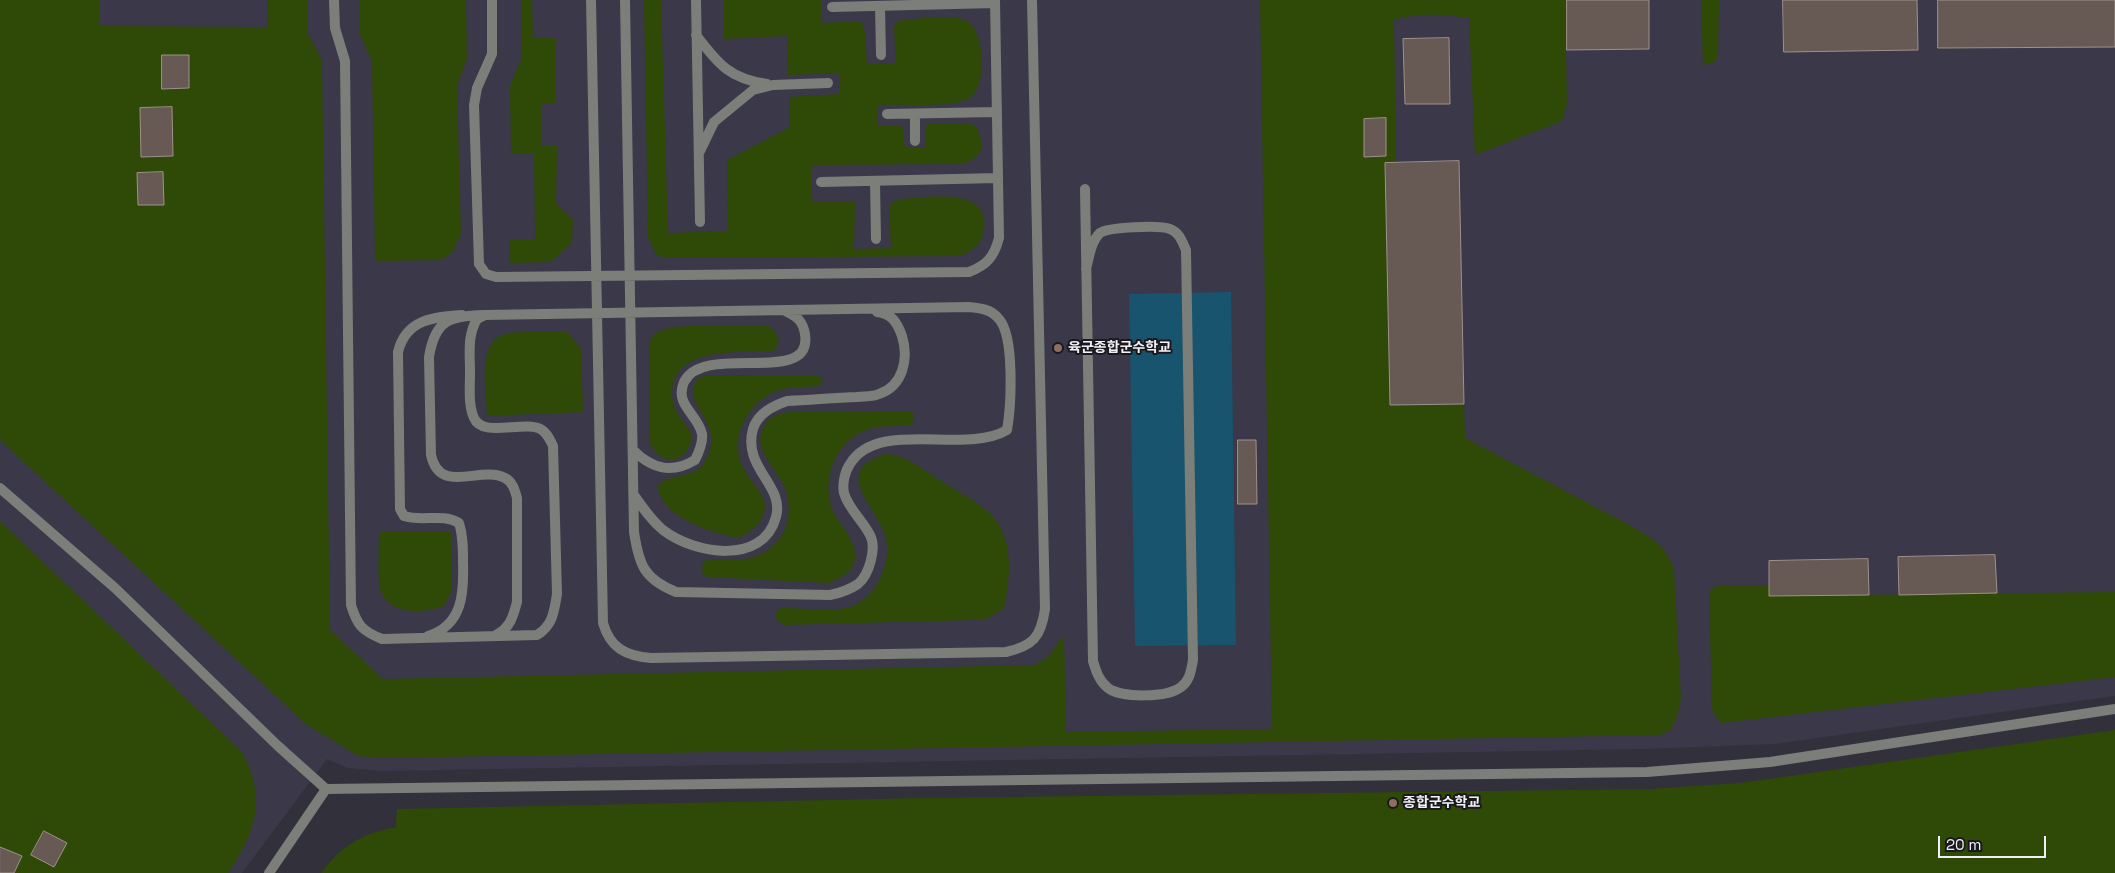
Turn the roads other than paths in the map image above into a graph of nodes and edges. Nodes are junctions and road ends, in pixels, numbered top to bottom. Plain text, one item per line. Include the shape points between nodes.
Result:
1 (334, 0) edge
2 (492, 0) edge
3 (591, 0) edge
4 (625, 0) edge
5 (696, 0) edge
6 (1032, 0) edge
7 (995, 2) edge
8 (880, 6) junction
9 (832, 8) dead end
10 (696, 35) junction
11 (881, 55) dead end
12 (828, 83) dead end
13 (774, 85) junction
14 (997, 112) junction
15 (886, 114) dead end
16 (914, 114) junction
17 (915, 141) dead end
18 (698, 154) junction
19 (998, 178) junction
20 (875, 181) junction
21 (821, 182) dead end
22 (1085, 189) dead end
23 (700, 222) dead end
24 (876, 239) dead end
25 (1086, 269) junction
26 (596, 276) junction
27 (630, 276) junction
28 (856, 309) junction
29 (784, 310) junction
30 (630, 312) junction
31 (596, 313) junction
32 (462, 315) junction
33 (485, 315) junction
34 (633, 450) junction
35 (0, 488) edge
36 (634, 493) junction
37 (492, 637) junction
38 (417, 639) junction
39 (2115, 709) edge
40 (326, 789) junction
41 (269, 873) edge

1 - 38 street via 335,28 345,61 351,605 356,620 367,633 382,639
2 - 26 street via 492,54 477,88 474,105 479,264 486,274 496,277
3 - 26 street
4 - 27 street
5 - 10 street
6 - 31 street via 1045,610 1043,626 1035,639 1022,648 996,652 651,658 621,652 606,634 602,609
7 - 8 street
7 - 14 street
8 - 9 street
8 - 11 street
10 - 13 street via 718,63 733,75
10 - 18 street
12 - 13 street
13 - 18 street via 753,90 726,110 714,122
14 - 16 street
14 - 19 street
15 - 16 street
16 - 17 street
18 - 23 street
19 - 20 street
19 - 27 street via 999,238 995,254 984,266 968,272
20 - 21 street
20 - 24 street
22 - 25 street
25 - 25 street via 1093,661 1106,687 1119,694 1165,694 1181,688 1189,677 1193,660 1186,250 1180,236 1169,228 1110,228 1100,234 1092,245
26 - 27 street
26 - 31 street
27 - 30 street
28 - 29 street
28 - 36 street via 886,313 897,323 904,342 901,378 878,395 787,401 762,414 754,426 750,444 753,459 776,500 777,516 758,543 741,550 724,550 702,548 681,541 648,515
28 - 36 street via 985,309 1000,320 1008,341 1010,415 1007,430 995,437 898,440 877,443 862,450 850,464 844,480 844,494 871,537 873,550 860,582 830,595 676,592 659,585 646,572 638,557
29 - 30 street
29 - 34 street via 798,317 804,326 804,350 794,358 781,362 701,366 684,383 684,405 702,435 695,460 667,469 654,466
30 - 31 street
30 - 34 street
31 - 33 street
32 - 33 street
32 - 37 street via 437,329 432,341 429,357 432,454 434,468 441,474 505,478 513,485 517,498 518,602 505,631
32 - 38 street via 422,322 401,338 398,352 400,508 404,516 411,518 451,518 459,523 462,532 464,589 460,606 452,621 439,632
33 - 37 street via 477,319 470,337 470,404 479,425 541,429 553,446 557,594 554,615 546,629 537,635
34 - 36 street
35 - 40 street via 115,588
37 - 38 street
39 - 40 street via 1770,762 1647,772
40 - 41 street

